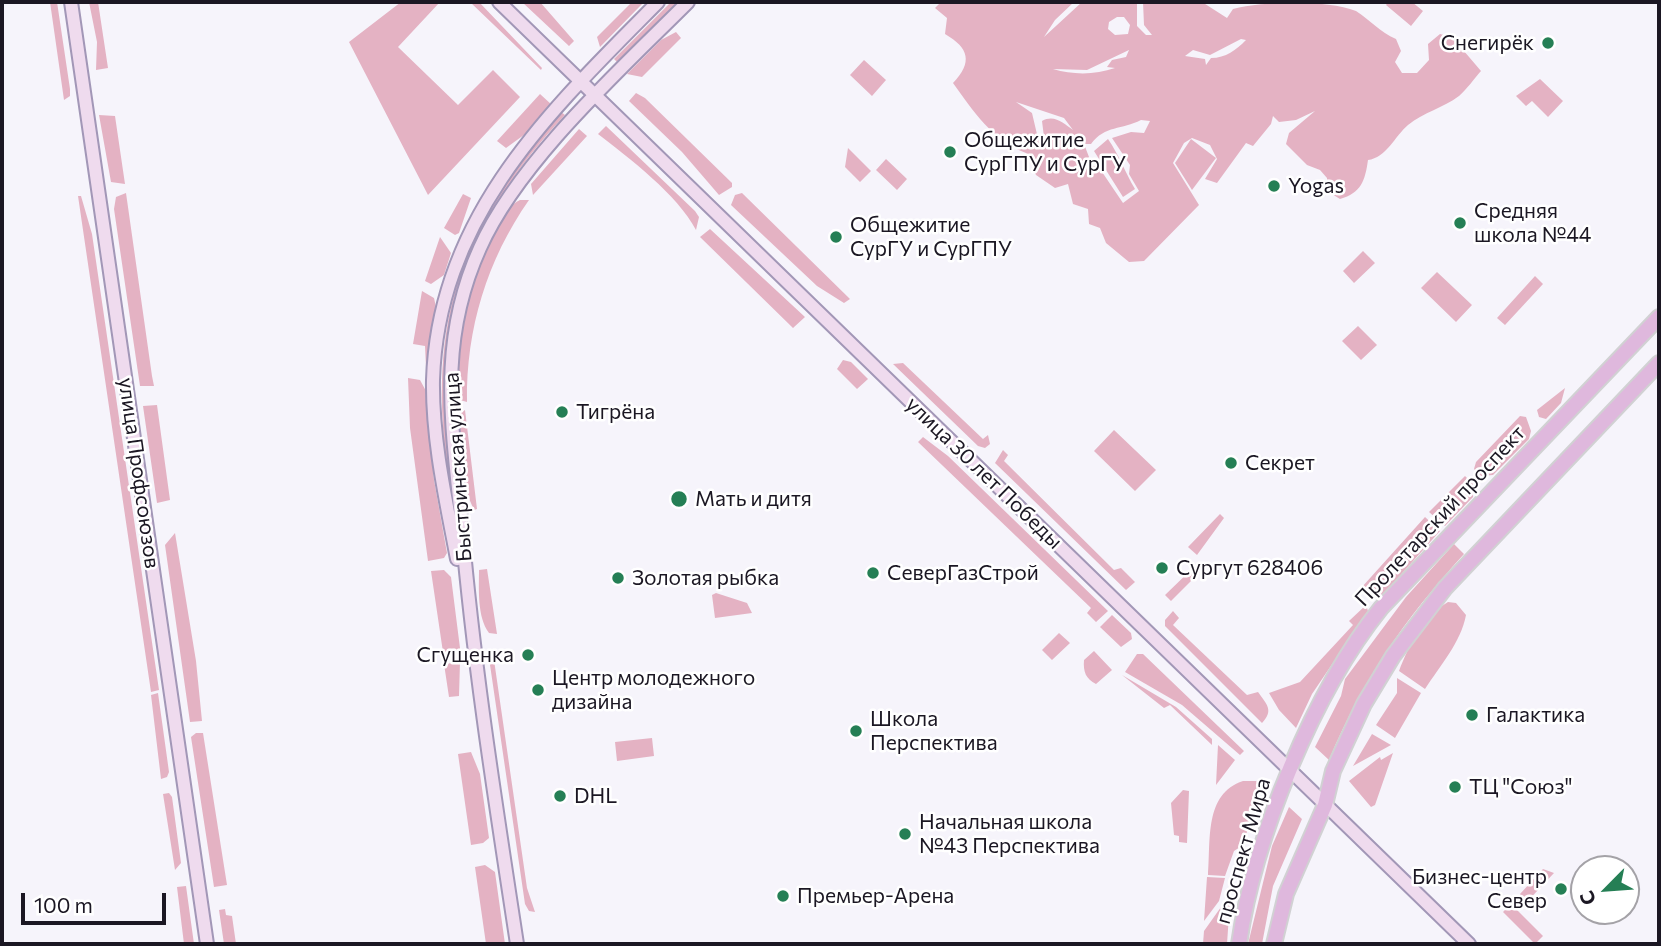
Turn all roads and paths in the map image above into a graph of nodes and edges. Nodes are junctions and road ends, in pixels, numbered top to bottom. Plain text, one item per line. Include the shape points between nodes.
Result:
1 (71, 2) edge
2 (499, 2) edge
3 (658, 2) edge
4 (688, 2) edge
5 (582, 82) junction
6 (597, 96) junction
7 (1659, 317) edge
8 (1659, 363) edge
9 (465, 589) junction
10 (1289, 771) junction
11 (1325, 805) junction
12 (207, 944) edge
13 (517, 944) edge
14 (1239, 944) edge
15 (1274, 944) edge
16 (1469, 944) edge

1 - 12 main road, улица Профсоюзов
2 - 5 main road, улица 30 лет Победы
3 - 5 main road, Быстринская улица
4 - 6 main road, Быстринская улица
5 - 6 main road, улица 30 лет Победы
5 - 9 main road, Быстринская улица via 499,179 471,225 447,292 433,379 446,500
6 - 9 main road, Быстринская улица via 500,210 480,247 461,301 449,381
6 - 10 main road, улица 30 лет Победы
7 - 10 main road, Пролетарский проспект via 1381,608 1343,660
8 - 11 main road via 1424,611 1364,704 1333,771
9 - 13 main road, Быстринская улица
10 - 11 main road, улица 30 лет Победы
10 - 14 main road, проспект Мира via 1252,884
11 - 15 main road via 1286,894
11 - 16 main road, улица 30 лет Победы

